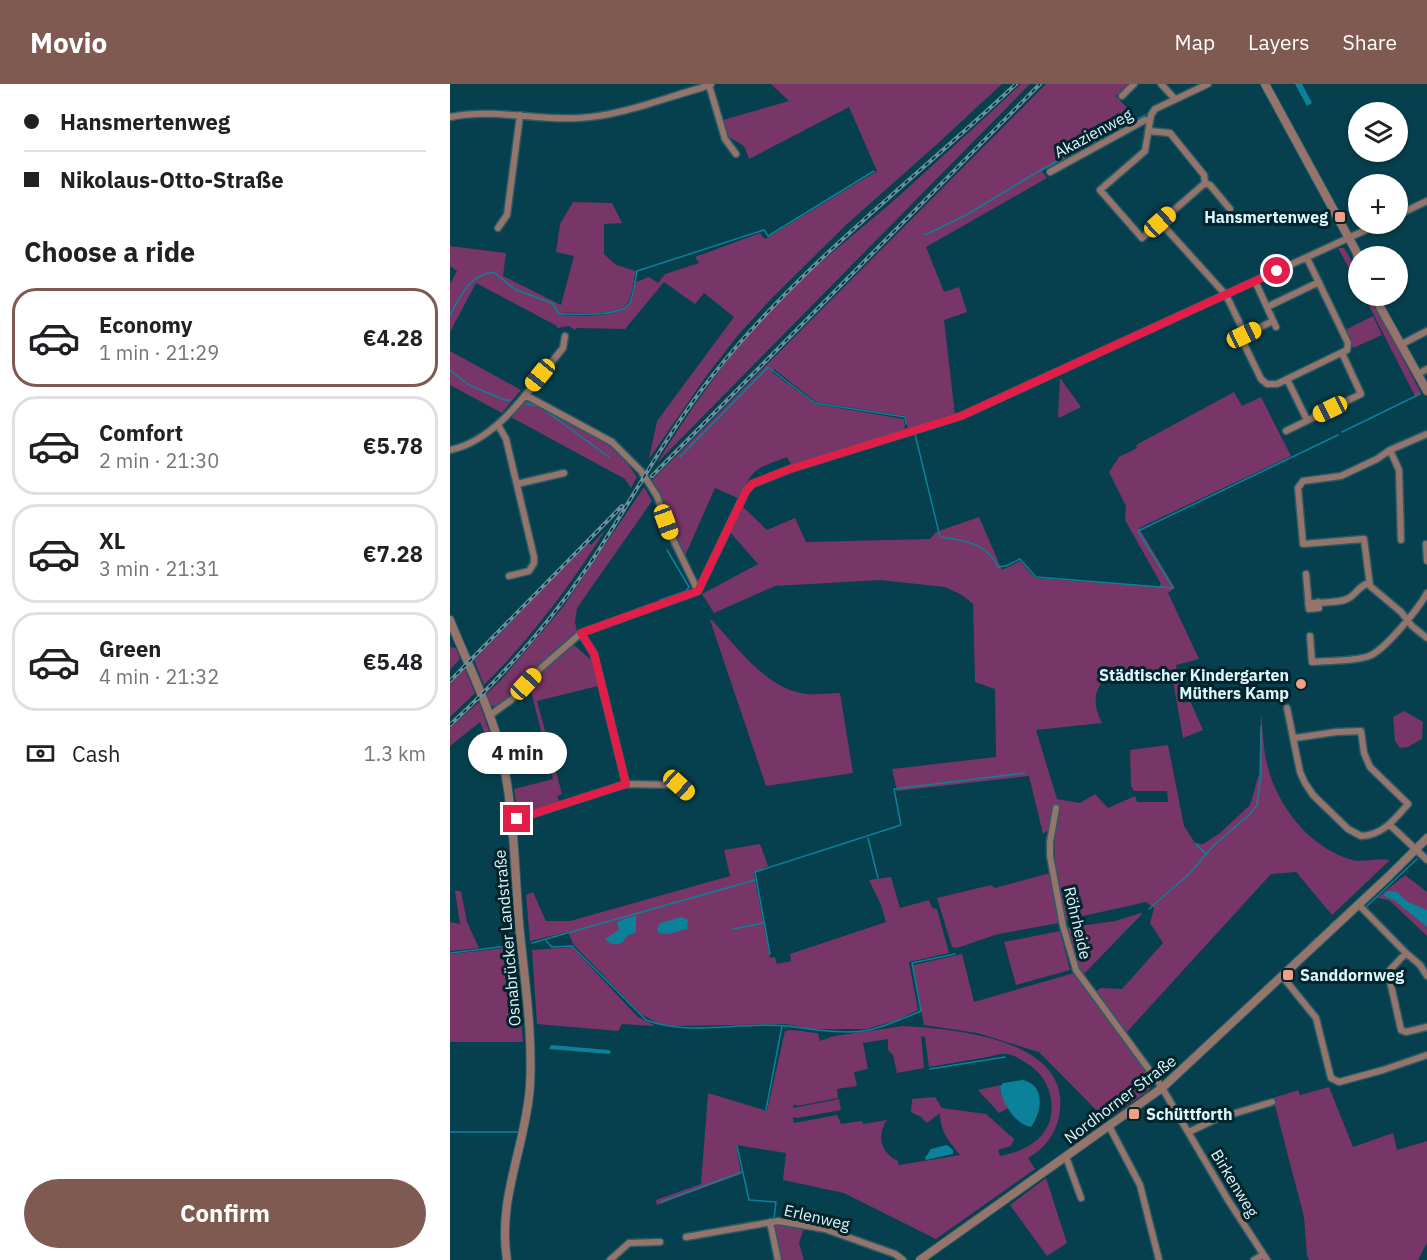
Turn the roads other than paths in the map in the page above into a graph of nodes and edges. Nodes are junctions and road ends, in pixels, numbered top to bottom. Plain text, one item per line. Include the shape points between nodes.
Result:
1 (710, 84) edge
2 (1134, 84) edge
3 (1161, 84) edge
4 (1208, 84) edge
5 (1265, 84) edge
6 (1122, 96) dead end
7 (1175, 99) junction
8 (520, 115) junction
9 (450, 117) edge
10 (1150, 121) junction
11 (1149, 131) junction
12 (736, 154) dead end
13 (1050, 172) dead end
14 (1205, 183) junction
15 (1427, 201) edge
16 (1230, 208) dead end
17 (1408, 210) edge
18 (1160, 222) junction
19 (498, 228) dead end
20 (1360, 234) edge
21 (1348, 240) junction
22 (1352, 246) edge
23 (1307, 258) junction
24 (1255, 281) junction
25 (1319, 282) junction
26 (1226, 295) junction
27 (1384, 306) edge
28 (1267, 307) junction
29 (1427, 331) edge
30 (1244, 335) junction
31 (565, 336) dead end
32 (1402, 344) junction
33 (1342, 353) junction
34 (1427, 369) edge
35 (1418, 374) junction
36 (1287, 379) junction
37 (1427, 391) edge
38 (525, 395) junction
39 (1307, 420) junction
40 (498, 425) junction
41 (1286, 431) dead end
42 (1427, 434) edge
43 (450, 450) edge
44 (1390, 450) junction
45 (564, 472) dead end
46 (517, 484) junction
47 (1401, 540) dead end
48 (1426, 544) edge
49 (1427, 561) edge
50 (1306, 574) dead end
51 (509, 576) dead end
52 (1369, 583) junction
53 (698, 591) junction
54 (1427, 593) edge
55 (450, 620) edge
56 (1407, 620) junction
57 (581, 633) junction
58 (1310, 636) dead end
59 (1427, 638) edge
60 (454, 639) edge
61 (1287, 708) dead end
62 (489, 716) junction
63 (1295, 738) junction
64 (626, 784) junction
65 (689, 794) dead end
66 (1056, 808) dead end
67 (511, 821) junction
68 (1390, 825) junction
69 (1427, 830) edge
70 (1427, 838) edge
71 (1414, 848) junction
72 (1427, 860) edge
73 (1358, 904) junction
74 (1406, 953) junction
75 (1282, 976) junction
76 (1427, 976) edge
77 (1427, 1027) edge
78 (1427, 1055) edge
79 (1162, 1088) junction
80 (1272, 1102) dead end
81 (1109, 1126) junction
82 (1189, 1132) junction
83 (1066, 1157) junction
84 (1081, 1198) dead end
85 (770, 1222) junction
86 (686, 1238) dead end
87 (660, 1242) dead end
88 (1265, 1257) edge
89 (507, 1260) edge
90 (610, 1260) edge
91 (777, 1260) edge
92 (903, 1260) edge
93 (920, 1260) edge
94 (1159, 1260) edge
95 (1254, 1260) edge

1 - 8 street via 593,117
1 - 12 street via 725,139
2 - 6 street, Akazienweg
3 - 7 street
4 - 7 street, Akazienweg
5 - 21 street
7 - 10 street, Akazienweg via 1155,109
8 - 9 street via 481,113
8 - 19 street via 507,215
10 - 11 street, Akazienweg
10 - 13 street, Akazienweg via 1145,120
11 - 14 street via 1170,134 1204,175
11 - 18 street, Akazienweg via 1145,151 1100,190 1142,238
14 - 16 street
14 - 18 street
15 - 17 street
18 - 26 street
20 - 21 street
21 - 22 street
21 - 23 street
23 - 24 street
23 - 25 street
24 - 26 street
24 - 28 street
25 - 28 street
25 - 33 street via 1348,344
26 - 30 street
26 - 53 street via 961,416 752,484
27 - 32 street
28 - 30 street via 1275,324
29 - 32 street
30 - 36 street via 1245,346 1261,379 1272,384
31 - 38 street via 563,348
32 - 35 street
33 - 36 street
33 - 39 street via 1361,394
34 - 35 street
35 - 37 street
36 - 39 street
38 - 40 street
38 - 53 street via 612,441 641,471 657,496
39 - 41 street
40 - 43 street via 471,444
40 - 46 street via 506,438
42 - 44 street
44 - 47 street via 1400,470
44 - 52 street via 1341,476 1303,481 1298,488 1303,544 1364,538
45 - 46 street
46 - 51 street via 534,563 529,571
48 - 49 street
50 - 52 street via 1308,603 1349,598
52 - 56 street
53 - 57 street
54 - 56 street
55 - 60 street, Osnabrücker Landstraße
56 - 58 street via 1379,651 1363,658 1312,662
56 - 59 street
57 - 62 street
57 - 64 street via 594,654
60 - 62 street, Osnabrücker Landstraße
61 - 63 street
62 - 67 street, Osnabrücker Landstraße via 505,773
63 - 68 street via 1305,783 1348,829 1365,836
63 - 68 street via 1361,731 1370,767 1408,804
64 - 65 street via 679,785
64 - 67 street
66 - 79 street, Röhrheide via 1050,856 1076,970
67 - 89 street, Osnabrücker Landstraße via 530,1063 526,1119 505,1205
68 - 71 street
69 - 71 street, Nordhorner Straße
70 - 71 street, Nordhorner Straße
71 - 72 street
71 - 73 street, Nordhorner Straße
73 - 74 street
73 - 75 street, Nordhorner Straße
74 - 76 street
74 - 77 street via 1388,972 1401,1030
75 - 78 street via 1316,1018 1334,1081
75 - 79 street, Nordhorner Straße
79 - 81 street, Nordhorner Straße
79 - 82 street, Birkenweg
80 - 82 street via 1216,1119
81 - 83 street, Nordhorner Straße
81 - 94 street via 1140,1185
82 - 88 street, Birkenweg
83 - 84 street
83 - 93 street, Nordhorner Straße
85 - 86 street, Erlenweg
85 - 91 street
85 - 92 street, Erlenweg via 825,1229
87 - 90 street via 629,1243
88 - 95 street

